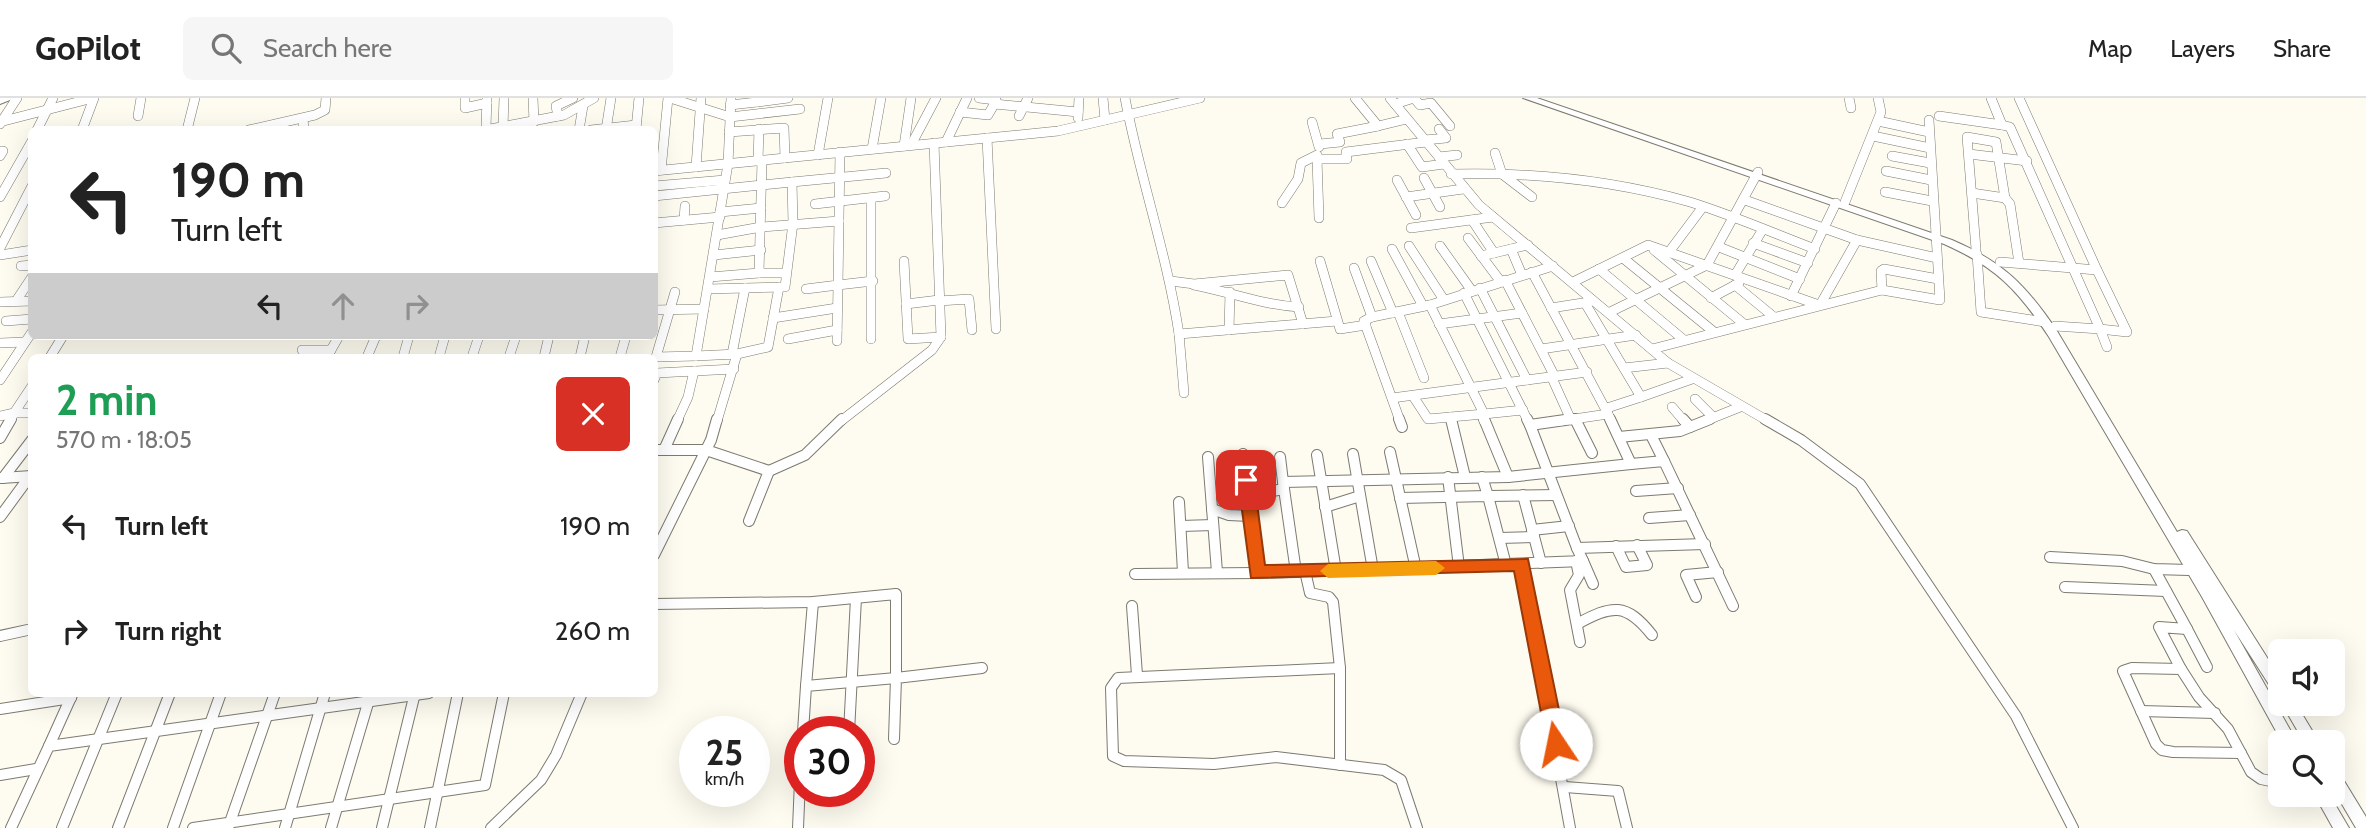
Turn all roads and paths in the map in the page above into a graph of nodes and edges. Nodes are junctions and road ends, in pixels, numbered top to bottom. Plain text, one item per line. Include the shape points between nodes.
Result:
1 (10, 98) edge
2 (18, 98) edge
3 (53, 98) edge
4 (93, 98) edge
5 (141, 98) edge
6 (195, 98) edge
7 (326, 98) edge
8 (465, 98) edge
9 (504, 98) edge
10 (533, 98) edge
11 (573, 98) edge
12 (594, 98) edge
13 (611, 98) edge
14 (639, 98) edge
15 (671, 98) edge
16 (701, 98) edge
17 (788, 98) edge
18 (828, 98) edge
19 (881, 98) edge
20 (911, 98) edge
21 (936, 98) edge
22 (960, 98) edge
23 (967, 98) edge
24 (979, 98) edge
25 (1028, 98) edge
26 (1079, 98) edge
27 (1103, 98) edge
28 (1125, 98) edge
29 (1154, 98) edge
30 (1200, 98) edge
31 (1355, 98) edge
32 (1414, 98) edge
33 (1528, 98) edge
34 (1539, 98) edge
35 (1849, 98) edge
36 (1878, 98) edge
37 (1991, 98) edge
38 (2019, 98) edge
39 (0, 100) edge
40 (758, 100) edge
41 (487, 101) edge
42 (996, 101) edge
43 (1172, 101) edge
44 (1393, 101) edge
45 (68, 102) edge
46 (555, 102) edge
47 (730, 102) edge
48 (583, 106) junction
49 (700, 108) junction
50 (1023, 108) junction
51 (1156, 108) junction
52 (1851, 108) dead end
53 (800, 109) dead end
54 (45, 110) junction
55 (960, 112) junction
56 (1078, 112) junction
57 (1129, 114) junction
58 (138, 116) dead end
59 (1019, 116) dead end
60 (1939, 116) dead end
61 (556, 117) junction
62 (730, 117) junction
63 (303, 119) junction
64 (1406, 119) junction
65 (1105, 120) junction
66 (1929, 120) dead end
67 (1878, 121) junction
68 (1, 122) edge
69 (534, 122) junction
70 (1312, 122) dead end
71 (39, 126) edge
72 (83, 126) edge
73 (188, 126) edge
74 (269, 126) edge
75 (304, 126) edge
76 (486, 126) edge
77 (497, 126) edge
78 (524, 126) edge
79 (553, 126) edge
80 (580, 126) edge
81 (606, 126) edge
82 (636, 126) edge
83 (1078, 126) junction
84 (1378, 126) junction
85 (1450, 126) dead end
86 (2006, 126) junction
87 (2033, 128) junction
88 (759, 129) junction
89 (1439, 129) dead end
90 (729, 132) junction
91 (1929, 132) junction
92 (1873, 136) junction
93 (987, 138) junction
94 (1426, 141) junction
95 (946, 142) junction
96 (934, 143) junction
97 (1321, 144) junction
98 (1407, 144) junction
99 (907, 146) junction
100 (28, 147) edge
101 (1930, 148) junction
102 (872, 149) junction
103 (0, 151) edge
104 (840, 152) junction
105 (1495, 153) dead end
106 (1969, 154) junction
107 (818, 155) junction
108 (1457, 155) dead end
109 (0, 156) edge
110 (1892, 156) dead end
111 (1317, 157) junction
112 (785, 158) junction
113 (760, 160) junction
114 (2000, 160) junction
115 (1442, 161) junction
116 (2027, 161) junction
117 (1930, 163) junction
118 (728, 164) junction
119 (696, 167) junction
120 (658, 171) edge
121 (1886, 171) dead end
122 (886, 173) dead end
123 (1451, 174) junction
124 (1502, 174) junction
125 (1757, 174) junction
126 (842, 178) junction
127 (1424, 178) dead end
128 (1397, 180) dead end
129 (1931, 180) junction
130 (5, 181) edge
131 (792, 182) junction
132 (724, 185) junction
133 (658, 186) edge
134 (761, 186) junction
135 (1463, 189) junction
136 (1885, 192) dead end
137 (1432, 193) junction
138 (28, 194) edge
139 (1972, 194) junction
140 (658, 195) edge
141 (885, 196) dead end
142 (0, 197) edge
143 (1406, 197) junction
144 (1532, 197) dead end
145 (871, 198) junction
146 (2005, 198) junction
147 (1745, 200) junction
148 (2044, 200) junction
149 (841, 201) junction
150 (1932, 201) junction
151 (2065, 201) junction
152 (1282, 203) dead end
153 (1840, 203) junction
154 (815, 204) dead end
155 (685, 205) dead end
156 (761, 208) junction
157 (1440, 208) dead end
158 (1702, 208) junction
159 (720, 214) junction
160 (1416, 215) dead end
161 (1493, 217) junction
162 (1319, 218) dead end
163 (1734, 219) junction
164 (684, 220) junction
165 (1472, 220) junction
166 (839, 221) junction
167 (658, 223) edge
168 (793, 223) junction
169 (761, 227) junction
170 (1411, 228) dead end
171 (1763, 229) junction
172 (1825, 229) junction
173 (717, 235) junction
174 (1937, 236) junction
175 (1468, 238) dead end
176 (1857, 240) junction
177 (1753, 243) junction
178 (1528, 245) junction
179 (1409, 246) dead end
180 (1440, 246) dead end
181 (1648, 246) junction
182 (1719, 247) junction
183 (0, 248) edge
184 (1392, 249) dead end
185 (1511, 249) junction
186 (1815, 249) junction
187 (28, 250) edge
188 (761, 250) junction
189 (1976, 251) junction
190 (1670, 252) junction
191 (1494, 253) junction
192 (0, 254) edge
193 (714, 256) junction
194 (1481, 256) junction
195 (1744, 257) junction
196 (1623, 258) junction
197 (1937, 258) junction
198 (904, 261) dead end
199 (1320, 261) dead end
200 (1371, 261) dead end
201 (2000, 262) junction
202 (1808, 263) junction
203 (2019, 263) junction
204 (1707, 265) junction
205 (1553, 266) junction
206 (1354, 268) dead end
207 (2074, 268) junction
208 (1600, 269) junction
209 (2097, 270) junction
210 (27, 273) edge
211 (759, 273) junction
212 (786, 273) junction
213 (1527, 273) junction
214 (710, 277) junction
215 (1686, 277) junction
216 (1800, 279) junction
217 (1938, 279) junction
218 (1735, 280) junction
219 (873, 281) junction
220 (1171, 281) junction
221 (1503, 281) junction
222 (1573, 282) junction
223 (1190, 284) junction
224 (838, 285) junction
225 (779, 287) junction
226 (745, 288) junction
227 (1661, 288) junction
228 (708, 289) junction
229 (806, 289) dead end
230 (1882, 290) junction
231 (1472, 291) junction
232 (675, 292) dead end
233 (1230, 292) junction
234 (1791, 296) junction
235 (1711, 298) junction
236 (1636, 299) junction
237 (1444, 300) junction
238 (16, 301) junction
239 (28, 301) edge
240 (939, 301) junction
241 (0, 302) edge
242 (1590, 302) junction
243 (906, 304) junction
244 (1820, 305) junction
245 (1427, 306) junction
246 (1299, 307) junction
247 (837, 308) junction
248 (1551, 308) junction
249 (705, 309) junction
250 (658, 310) edge
251 (670, 310) junction
252 (1395, 312) junction
253 (1522, 313) junction
254 (1610, 313) junction
255 (1495, 317) junction
256 (1774, 317) junction
257 (773, 318) junction
258 (1477, 318) junction
259 (28, 319) edge
260 (6, 321) dead end
261 (1337, 321) junction
262 (1369, 321) junction
263 (1303, 324) junction
264 (1439, 324) junction
265 (1744, 324) junction
266 (2050, 324) junction
267 (996, 329) dead end
268 (2100, 329) junction
269 (837, 330) junction
270 (972, 330) dead end
271 (1229, 330) junction
272 (1714, 332) junction
273 (1179, 334) junction
274 (1636, 335) junction
275 (941, 337) junction
276 (28, 338) edge
277 (788, 339) dead end
278 (871, 340) dead end
279 (1606, 340) junction
280 (1684, 340) junction
281 (836, 341) dead end
282 (25, 342) junction
283 (0, 343) edge
284 (1572, 345) junction
285 (2107, 347) dead end
286 (1541, 349) junction
287 (1652, 349) junction
288 (302, 350) dead end
289 (329, 353) edge
290 (734, 354) junction
291 (658, 356) edge
292 (696, 356) junction
293 (1668, 363) junction
294 (658, 367) edge
295 (658, 368) edge
296 (4, 369) edge
297 (734, 369) junction
298 (1624, 369) junction
299 (694, 371) junction
300 (1587, 372) junction
301 (1424, 378) dead end
302 (1554, 378) junction
303 (1692, 379) junction
304 (0, 380) edge
305 (1527, 380) junction
306 (1510, 382) junction
307 (1470, 388) junction
308 (28, 392) edge
309 (1184, 393) dead end
310 (1413, 396) junction
311 (1641, 397) junction
312 (1392, 398) junction
313 (1695, 399) dead end
314 (1672, 407) dead end
315 (1740, 407) junction
316 (1523, 410) junction
317 (1607, 411) junction
318 (14, 413) junction
319 (28, 413) edge
320 (1483, 414) junction
321 (0, 416) edge
322 (1450, 417) junction
323 (1713, 417) junction
324 (1573, 419) junction
325 (1530, 425) junction
326 (1402, 427) dead end
327 (1690, 427) junction
328 (1651, 435) junction
329 (1619, 437) junction
330 (0, 438) edge
331 (28, 445) edge
332 (659, 450) edge
333 (706, 450) junction
334 (1390, 452) dead end
335 (1591, 453) dead end
336 (1243, 454) dead end
337 (1353, 454) dead end
338 (1317, 455) dead end
339 (1208, 457) dead end
340 (1280, 457) dead end
341 (1664, 461) junction
342 (1632, 464) junction
343 (769, 471) junction
344 (1549, 474) junction
345 (28, 476) edge
346 (1395, 477) junction
347 (1448, 477) junction
348 (1465, 477) junction
349 (1482, 477) junction
350 (1508, 477) junction
351 (1, 478) edge
352 (1357, 479) junction
353 (28, 480) edge
354 (1321, 480) junction
355 (1284, 485) junction
356 (1678, 488) junction
357 (1636, 491) dead end
358 (1488, 495) junction
359 (1523, 495) junction
360 (1556, 495) junction
361 (1360, 496) junction
362 (1452, 496) junction
363 (1400, 498) junction
364 (1179, 502) dead end
365 (1325, 507) junction
366 (1212, 509) junction
367 (1250, 511) junction
368 (1690, 515) junction
369 (0, 517) edge
370 (1649, 518) dead end
371 (749, 521) dead end
372 (1213, 525) junction
373 (1181, 526) junction
374 (1569, 526) junction
375 (1533, 534) junction
376 (1500, 538) junction
377 (1705, 544) junction
378 (1637, 545) junction
379 (1616, 546) junction
380 (658, 547) edge
381 (1577, 548) junction
382 (2050, 557) dead end
383 (1580, 561) junction
384 (1541, 563) junction
385 (1522, 564) junction
386 (1506, 565) junction
387 (1459, 567) junction
388 (1416, 569) junction
389 (2154, 569) junction
390 (1373, 570) junction
391 (2189, 570) dead end
392 (1300, 571) junction
393 (1336, 571) junction
394 (1183, 572) junction
395 (1217, 572) junction
396 (1718, 572) junction
397 (1257, 573) junction
398 (1135, 574) dead end
399 (1593, 584) dead end
400 (2065, 587) dead end
401 (2166, 590) junction
402 (1696, 597) dead end
403 (2215, 597) junction
404 (856, 598) junction
405 (813, 601) junction
406 (658, 604) edge
407 (1132, 606) dead end
408 (1733, 606) dead end
409 (1577, 624) junction
410 (2187, 629) junction
411 (28, 630) edge
412 (1652, 635) dead end
413 (0, 636) edge
414 (2238, 637) joint
415 (1580, 642) dead end
416 (2207, 667) dead end
417 (982, 668) dead end
418 (1340, 668) junction
419 (2181, 669) junction
420 (2268, 673) edge
421 (1137, 675) junction
422 (895, 678) junction
423 (850, 682) junction
424 (806, 685) junction
425 (62, 697) edge
426 (71, 697) edge
427 (115, 697) edge
428 (168, 697) edge
429 (220, 697) edge
430 (274, 697) edge
431 (324, 697) edge
432 (370, 697) edge
433 (413, 697) edge
434 (457, 697) edge
435 (503, 697) edge
436 (580, 697) edge
437 (320, 708) junction
438 (0, 709) edge
439 (2141, 711) junction
440 (2215, 713) junction
441 (268, 715) junction
442 (804, 716) edge
443 (849, 716) edge
444 (211, 722) junction
445 (2284, 730) edge
446 (2292, 730) edge
447 (155, 731) junction
448 (99, 739) junction
449 (894, 739) dead end
450 (49, 746) junction
451 (2241, 753) junction
452 (1340, 765) junction
453 (36, 769) junction
454 (0, 775) edge
455 (2268, 780) edge
456 (1564, 787) junction
457 (438, 792) junction
458 (2345, 796) edge
459 (390, 799) junction
460 (338, 807) junction
461 (799, 807) edge
462 (2329, 807) edge
463 (2337, 807) edge
464 (289, 814) junction
465 (229, 825) edge
466 (11, 828) edge
467 (62, 828) edge
468 (118, 828) edge
469 (173, 828) edge
470 (193, 828) edge
471 (285, 828) edge
472 (331, 828) edge
473 (382, 828) edge
474 (430, 828) edge
475 (491, 828) edge
476 (799, 828) edge
477 (1418, 828) edge
478 (1570, 828) edge
479 (1627, 828) edge
480 (2073, 828) edge
481 (2341, 828) edge
482 (2349, 828) edge
483 (2364, 828) edge

1 - 39 main road
2 - 68 street
3 - 54 street
4 - 45 street
4 - 72 street
5 - 58 street
6 - 73 street
7 - 63 street via 324,110
8 - 41 street via 465,108
9 - 77 street
10 - 69 street
11 - 46 street
12 - 48 street
13 - 81 street
14 - 82 street
15 - 49 street
15 - 120 street
16 - 49 street
17 - 40 street
18 - 107 street
19 - 102 street
20 - 99 street
21 - 99 street
22 - 23 street
23 - 55 street
24 - 42 street
25 - 50 street
26 - 56 street
27 - 65 street
28 - 57 street
29 - 51 street
30 - 43 street
31 - 84 street
32 - 44 street
32 - 85 street via 1420,106 1431,103
33 - 125 main road
34 - 125 main road
35 - 52 street
36 - 67 street
37 - 86 street
38 - 87 street
40 - 47 street
41 - 76 street
42 - 50 street
42 - 55 street via 988,115
43 - 51 street
44 - 64 street
45 - 54 street
46 - 61 street
47 - 62 street
48 - 61 street
48 - 80 street
49 - 62 street
49 - 119 street
50 - 56 street
50 - 59 street
51 - 57 street
53 - 62 street
54 - 68 street
54 - 71 street
55 - 95 street
56 - 83 street
57 - 65 street
57 - 220 street via 1138,166
60 - 86 street
61 - 69 street
61 - 79 street
62 - 90 street
63 - 74 street
63 - 75 street
64 - 84 street
64 - 94 street
65 - 83 street
66 - 91 street
67 - 91 street
67 - 92 street
69 - 78 street
70 - 97 street
83 - 93 street
84 - 97 street via 1337,134 1340,142
86 - 87 street
86 - 116 street
87 - 151 street
88 - 90 street
88 - 112 street via 784,128
88 - 113 street
89 - 94 street via 1446,138
90 - 118 street
91 - 101 street
92 - 101 street
92 - 153 street
93 - 95 street
93 - 267 street
94 - 98 street
94 - 115 street
95 - 96 street
96 - 99 street
96 - 240 street
97 - 111 street
98 - 111 street via 1346,152 1343,163
98 - 115 street via 1422,167
99 - 102 street
100 - 130 street
101 - 117 street
102 - 104 street
103 - 109 street
104 - 107 street
104 - 126 street
105 - 124 street
106 - 114 street
106 - 114 street via 1967,137 1996,142
106 - 139 street
107 - 112 street
108 - 115 street
110 - 117 street
111 - 152 street via 1301,163 1298,179
111 - 162 street
112 - 113 street
113 - 118 street
113 - 134 street
114 - 116 street
114 - 146 street
115 - 123 street
116 - 148 street
117 - 129 street
118 - 119 street
118 - 132 street
119 - 120 street
121 - 129 street
122 - 126 street
123 - 124 street
123 - 135 street
124 - 144 street
124 - 158 street via 1578,181 1675,198
125 - 147 street
125 - 153 main road
126 - 131 street
126 - 149 street
127 - 137 street
128 - 143 street
129 - 150 street
130 - 142 street
131 - 134 street
131 - 168 street
132 - 133 street
132 - 134 street
132 - 140 street
132 - 159 street
134 - 156 street
135 - 137 street
135 - 161 street
136 - 150 street
137 - 143 street
137 - 157 street
138 - 183 street
139 - 146 street
139 - 189 street
141 - 145 street
143 - 160 street
145 - 149 street
145 - 219 street
146 - 203 street via 2010,204
147 - 163 street
147 - 172 street
148 - 151 street
148 - 207 street
149 - 154 street
149 - 166 street
150 - 174 street
151 - 209 street
153 - 172 street
153 - 174 main road
155 - 164 street
156 - 159 street
156 - 169 street
158 - 163 street
158 - 190 street
159 - 164 street
159 - 173 street
161 - 165 street
161 - 178 street
163 - 171 street
163 - 182 street
164 - 167 street
165 - 170 street
165 - 191 street
166 - 168 street
166 - 224 street
168 - 169 street
168 - 212 street
169 - 173 street
169 - 188 street
171 - 177 street
171 - 186 street
172 - 176 street
172 - 186 street
173 - 193 street
174 - 189 main road
174 - 197 street
175 - 194 street
176 - 197 street
176 - 244 street
177 - 195 street
177 - 202 street
178 - 185 street
178 - 205 street
179 - 237 street
180 - 231 street
181 - 190 street
181 - 196 street
181 - 215 street
182 - 195 street
182 - 204 street
184 - 245 street
185 - 191 street
185 - 213 street via 1514,262
186 - 202 street
187 - 192 street
188 - 193 street
188 - 211 street
189 - 201 main road
189 - 266 main road via 2015,281
189 - 266 street via 1981,312
190 - 204 street
191 - 194 street
193 - 214 street
194 - 221 street
195 - 216 street
195 - 218 street
196 - 208 street
196 - 227 street
197 - 217 street
198 - 243 street
199 - 261 street
200 - 252 street
201 - 203 street
201 - 266 main road via 2037,298
202 - 216 street
203 - 207 street
204 - 215 street
204 - 218 street
205 - 213 street
205 - 222 street
206 - 262 street
207 - 209 street
207 - 268 street
208 - 222 street
208 - 236 street
209 - 268 street via 2127,332
210 - 238 street
211 - 212 street
211 - 214 street
212 - 225 street via 785,287
213 - 221 street
213 - 248 street
214 - 228 street
215 - 227 street
215 - 235 street
216 - 234 street
217 - 230 street via 1884,269
217 - 230 street via 1940,299
218 - 234 street via 1747,279
218 - 235 street
218 - 256 street
219 - 224 street
219 - 278 street
220 - 223 street
220 - 273 street
221 - 231 street
221 - 253 street
222 - 242 street
223 - 233 street
223 - 246 street via 1285,275 1292,279
224 - 229 street
224 - 247 street
225 - 226 street
225 - 257 street
226 - 228 street
226 - 290 street
227 - 236 street
227 - 272 street
228 - 249 street
230 - 244 street
231 - 237 street
231 - 255 street
231 - 258 street
232 - 251 street
233 - 246 street via 1269,305
233 - 271 street
234 - 244 street
235 - 265 street
236 - 254 street
236 - 280 street
237 - 245 street
238 - 239 street
238 - 241 street
240 - 243 street
240 - 270 street via 969,299
240 - 275 street
242 - 248 street
242 - 254 street
242 - 279 street
243 - 275 street via 908,339
244 - 256 street
245 - 252 street
245 - 264 street
246 - 263 street
247 - 257 street
247 - 269 street
248 - 284 street
249 - 251 street
249 - 292 street
250 - 251 street
251 - 291 street
252 - 262 street
252 - 301 street
253 - 255 street
253 - 286 street
254 - 274 street
255 - 258 street
255 - 305 street
256 - 265 street
257 - 290 street via 768,347
258 - 264 street
258 - 306 street
259 - 260 street
261 - 262 street via 1339,329
261 - 263 street
262 - 312 street
263 - 271 street
264 - 307 street
265 - 272 street
266 - 268 street
266 - 403 main road
268 - 285 street
269 - 277 street
269 - 281 street
271 - 273 street
272 - 280 street
273 - 309 street
274 - 279 street
274 - 287 street
275 - 343 street via 932,351 855,407 804,455
276 - 282 street
279 - 284 street
279 - 298 street
280 - 287 street
282 - 283 street
282 - 296 street
284 - 286 street
284 - 300 street
286 - 302 street
287 - 293 street
288 - 289 street
290 - 292 street
290 - 297 street
292 - 294 street
293 - 298 street
293 - 303 street
295 - 299 street
296 - 304 street
297 - 299 street
297 - 333 street
298 - 311 street
299 - 332 street via 688,397
300 - 302 street
300 - 317 street
302 - 305 street
302 - 324 street
303 - 311 street
303 - 315 street
305 - 306 street
306 - 307 street
306 - 316 street
307 - 310 street
307 - 320 street
308 - 318 street
310 - 312 street
310 - 322 street via 1426,419
311 - 317 street
312 - 326 street
313 - 323 street
314 - 327 street
315 - 323 street
315 - 480 street via 1801,440 1860,484 2016,716
316 - 320 street
316 - 325 street
317 - 324 street
317 - 329 street
318 - 319 street
318 - 321 street
318 - 330 street
320 - 322 street
320 - 350 street
322 - 348 street
323 - 327 street
324 - 325 street
324 - 335 street
325 - 344 street
327 - 328 street
328 - 329 street
328 - 341 street
329 - 342 street
331 - 351 street
332 - 333 street
333 - 343 street
333 - 380 street
334 - 346 street
336 - 367 street
337 - 352 street
338 - 354 street
339 - 366 street
340 - 355 street
341 - 342 street
341 - 356 street
342 - 344 street
343 - 371 street
344 - 350 street
344 - 360 street
345 - 351 street
346 - 347 street
346 - 352 street
346 - 363 street
347 - 348 street
347 - 362 street
348 - 349 street
349 - 350 street
349 - 358 street
352 - 354 street
352 - 361 street
353 - 369 street
354 - 355 street
354 - 365 street
355 - 367 street via 1261,493
355 - 392 street
356 - 357 street
356 - 368 street
358 - 359 street
358 - 362 street
358 - 376 street
359 - 360 street
359 - 375 street
360 - 374 street
361 - 365 street
361 - 390 street
362 - 363 street
362 - 387 street
363 - 388 street
364 - 373 street
365 - 393 street
366 - 367 street via 1230,515
366 - 372 street
367 - 397 street
368 - 370 street
368 - 377 street
372 - 373 street
372 - 395 street
373 - 394 street
374 - 375 street
374 - 381 street
375 - 376 street
375 - 384 street
376 - 386 street
377 - 378 street
377 - 396 street
378 - 379 street
378 - 379 street via 1647,565 1626,567
379 - 381 street
381 - 383 street
382 - 389 street via 2122,561
383 - 384 street
383 - 399 street
383 - 409 street via 1579,575 1570,590
384 - 385 street
385 - 386 street
385 - 456 street
386 - 387 street
387 - 388 street
388 - 390 street
389 - 391 street
389 - 401 street
390 - 393 street
392 - 393 street
392 - 397 street
392 - 418 street via 1309,592 1333,602
394 - 395 street
394 - 398 street
395 - 397 street
396 - 402 street via 1686,575
396 - 408 street
400 - 401 street
401 - 410 street
403 - 414 main road
403 - 420 main road
403 - 445 main road
404 - 405 street
404 - 422 street via 896,594
404 - 423 street
405 - 406 street
405 - 424 street
407 - 421 street
409 - 412 street via 1610,609 1627,609
409 - 415 street
410 - 416 street
410 - 419 street via 2160,627
411 - 413 street
414 - 446 main road
417 - 422 street
418 - 421 street
418 - 452 street
419 - 439 street via 2123,671
419 - 440 street
421 - 452 street via 1112,683 1112,752 1116,760 1206,764 1276,757
422 - 423 street
422 - 449 street
423 - 424 street
423 - 443 street
424 - 442 street
425 - 438 street
426 - 450 street
427 - 448 street
428 - 447 street
429 - 444 street
430 - 441 street
431 - 437 street
432 - 437 street
432 - 460 street
433 - 459 street
434 - 457 street
435 - 457 street via 485,785
436 - 475 street via 541,780
437 - 441 street
437 - 464 street
439 - 440 street
439 - 451 street via 2162,750
440 - 451 street
441 - 444 street
441 - 465 street
444 - 447 street
444 - 469 street
447 - 448 street
447 - 468 street
448 - 450 street
448 - 467 street
450 - 453 street
451 - 455 street via 2255,776
452 - 477 street via 1398,775
453 - 454 street
453 - 466 street
456 - 478 street
456 - 479 street via 1618,791
457 - 459 street
457 - 474 street
458 - 483 main road
459 - 460 street
459 - 473 street
460 - 464 street
460 - 472 street
461 - 476 street
462 - 481 main road
463 - 482 main road
464 - 465 street
464 - 471 street
465 - 470 street

